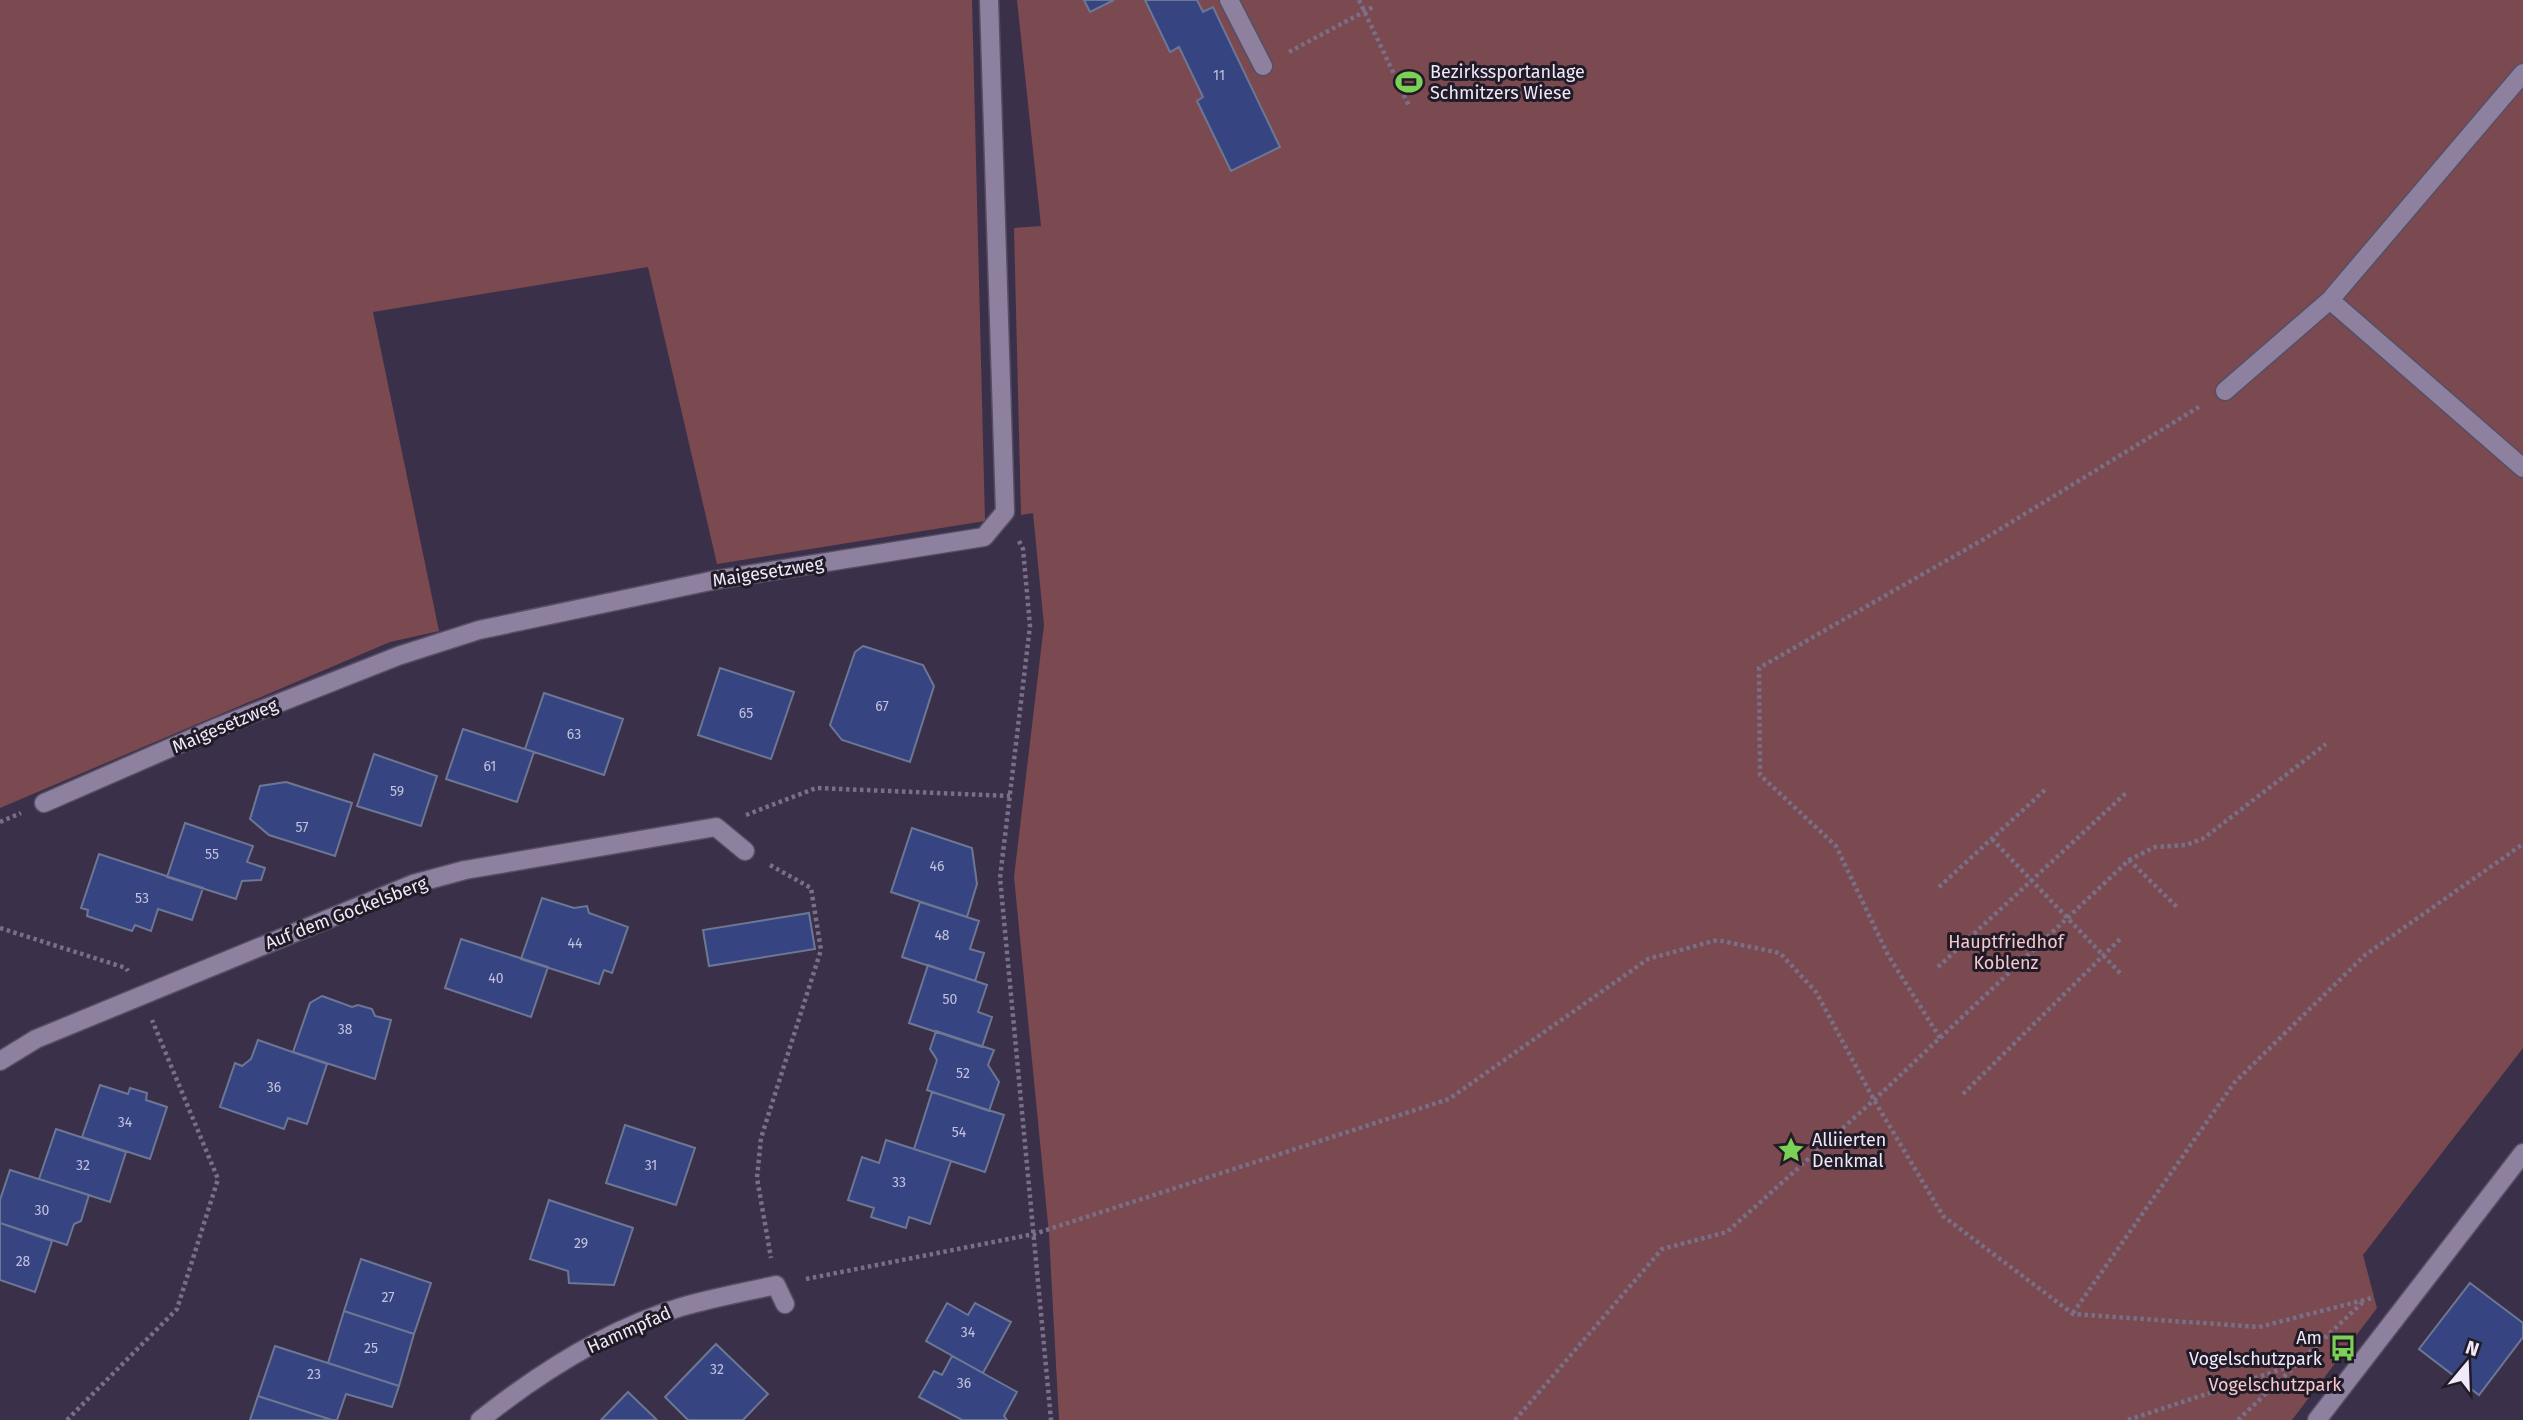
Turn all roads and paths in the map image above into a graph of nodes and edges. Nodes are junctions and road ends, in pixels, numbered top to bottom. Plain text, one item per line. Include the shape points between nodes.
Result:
1 (989, 0) edge
2 (1229, 0) edge
3 (1359, 0) edge
4 (1373, 7) dead end
5 (1364, 12) junction
6 (1264, 66) joint
7 (2523, 73) edge
8 (1409, 106) dead end
9 (2330, 300) junction
10 (2225, 391) joint
11 (2523, 468) edge
12 (1005, 512) junction
13 (2326, 744) dead end
14 (2048, 789) dead end
15 (2126, 793) dead end
16 (1010, 796) junction
17 (44, 803) dead end
18 (716, 827) junction
19 (1992, 839) junction
20 (2523, 845) edge
21 (745, 851) joint
22 (2129, 860) junction
23 (2031, 881) junction
24 (1939, 887) dead end
25 (2179, 909) dead end
26 (2067, 919) junction
27 (0, 928) edge
28 (2121, 938) dead end
29 (2103, 956) junction
30 (1938, 967) dead end
31 (126, 968) dead end
32 (2121, 974) dead end
33 (159, 1035) dead end
34 (1940, 1038) junction
35 (0, 1060) edge
36 (1963, 1094) dead end
37 (1874, 1100) junction
38 (2523, 1153) edge
39 (1034, 1234) junction
40 (776, 1285) junction
41 (785, 1304) dead end
42 (2073, 1314) junction
43 (2297, 1364) junction
44 (67, 1420) edge
45 (480, 1420) edge
46 (1052, 1420) edge
47 (1515, 1420) edge
48 (2128, 1420) edge
49 (2238, 1420) edge
50 (2317, 1420) edge

1 - 12 street
2 - 6 street
3 - 5 path
4 - 5 path
5 - 6 path
5 - 8 path
7 - 9 street
9 - 10 street
9 - 11 street
10 - 34 path via 1984,539 1759,668 1760,775 1836,846 1888,955
12 - 16 path via 1023,549 1030,626
12 - 17 street, Maigesetzweg via 984,537 715,580 479,630 385,661 218,727
13 - 22 path via 2204,838 2186,845 2155,847
14 - 19 path
15 - 23 path
16 - 18 path via 816,788
16 - 39 path via 1000,878
18 - 21 street
18 - 35 street, Auf dem Gockelsberg via 465,870 412,884 36,1039
19 - 23 path
19 - 24 path
20 - 42 path via 2364,955 2234,1083
21 - 40 path via 811,888 821,950 761,1138 757,1178
22 - 25 path
22 - 26 path
23 - 26 path
23 - 30 path
26 - 29 path
26 - 34 path
27 - 31 path
28 - 29 path
29 - 32 path
29 - 36 path
33 - 44 path via 218,1179 177,1309
34 - 37 path
37 - 39 path via 1816,992 1780,953 1717,940 1648,959 1449,1099
37 - 42 path via 1943,1216
37 - 47 path via 1727,1232 1662,1249
38 - 50 street
39 - 40 path
39 - 46 path
40 - 41 street
40 - 45 street, Hammpfad via 680,1307 599,1342 526,1383
42 - 43 path via 2259,1327 2365,1300
43 - 48 path
43 - 49 path

